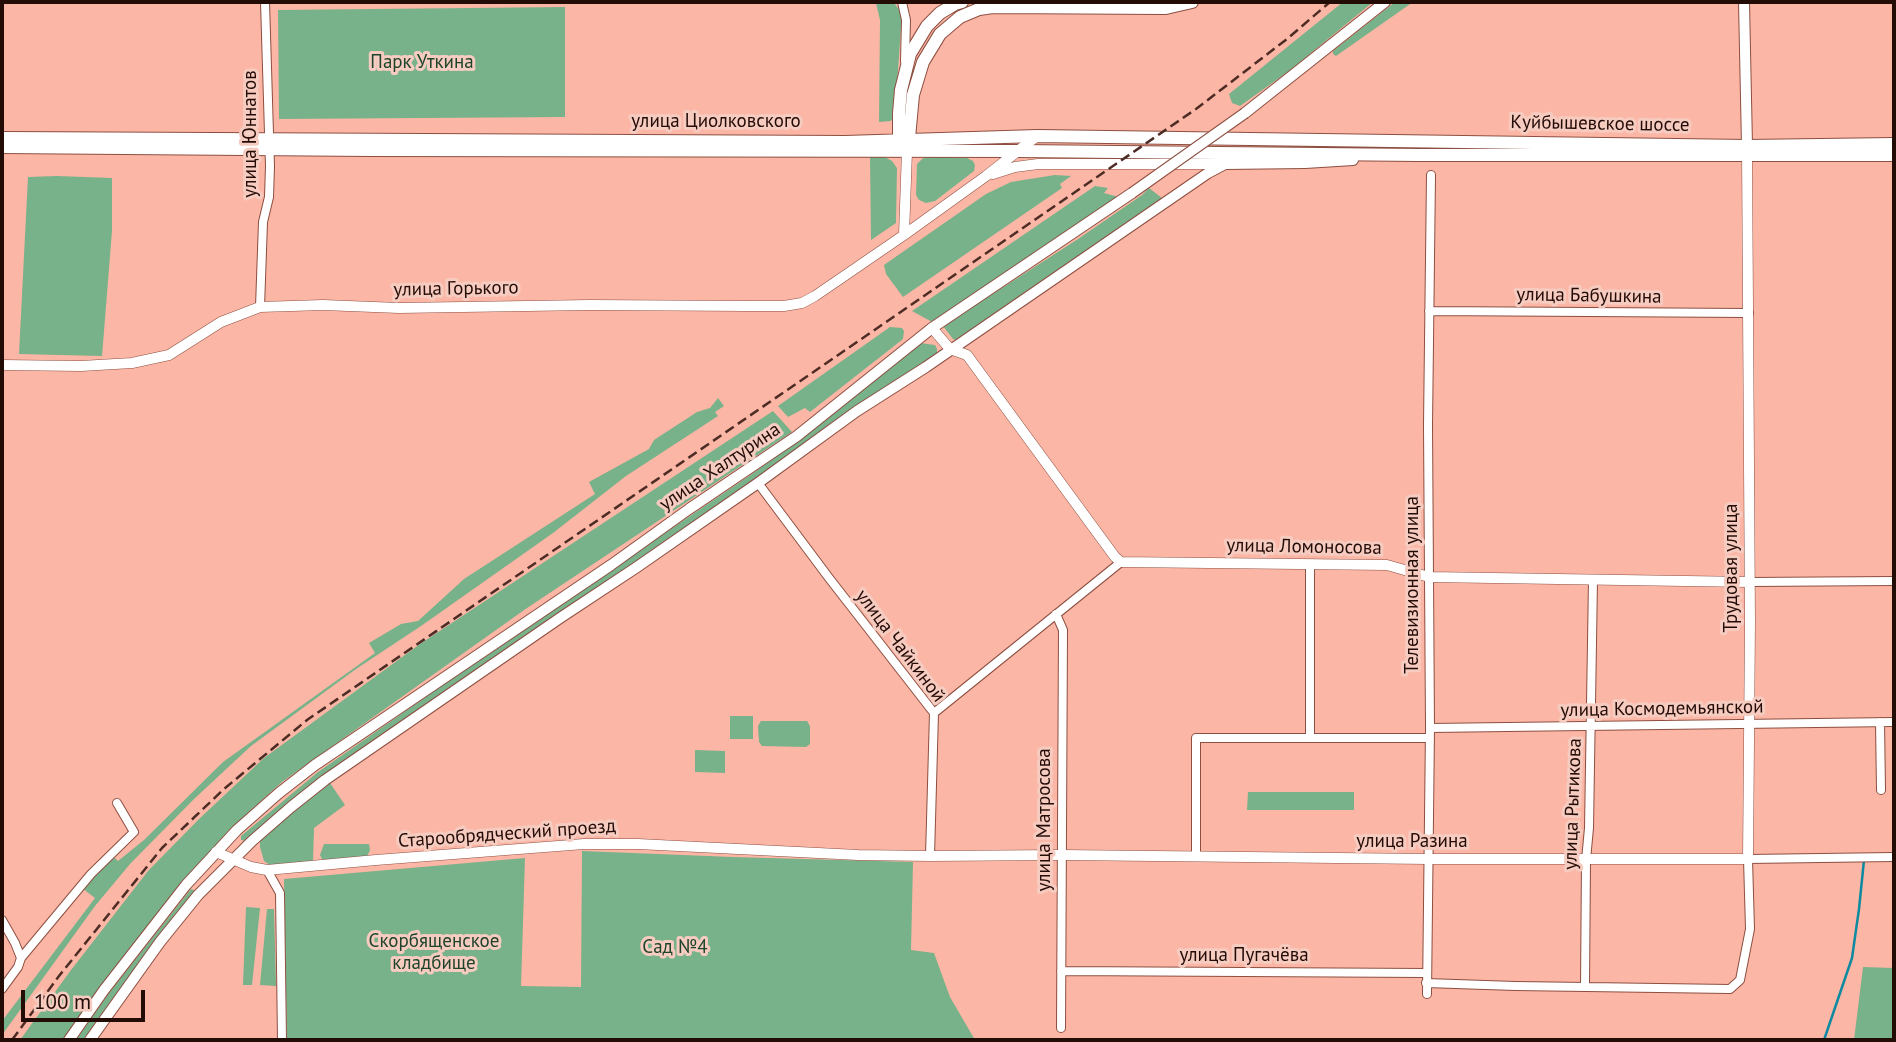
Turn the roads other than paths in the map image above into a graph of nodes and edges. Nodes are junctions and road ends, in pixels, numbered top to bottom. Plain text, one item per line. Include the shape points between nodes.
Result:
1 (265, 2) edge
2 (902, 2) edge
3 (962, 2) edge
4 (1192, 2) edge
5 (1385, 2) edge
6 (1744, 2) edge
7 (904, 72) junction
8 (1037, 136) junction
9 (2, 138) edge
10 (1305, 141) joint
11 (127, 144) junction
12 (906, 144) junction
13 (1894, 144) edge
14 (270, 145) junction
15 (2, 148) edge
16 (1018, 151) junction
17 (1747, 151) junction
18 (1305, 155) joint
19 (1419, 155) junction
20 (1894, 155) edge
21 (1225, 164) junction
22 (1431, 175) dead end
23 (986, 176) junction
24 (904, 235) junction
25 (260, 307) junction
26 (1429, 311) junction
27 (1749, 313) junction
28 (932, 328) junction
29 (950, 349) junction
30 (2, 365) edge
31 (758, 483) junction
32 (1121, 562) junction
33 (1310, 564) junction
34 (1429, 577) junction
35 (1593, 580) junction
36 (1894, 581) edge
37 (1750, 582) junction
38 (1056, 614) junction
39 (934, 713) junction
40 (1880, 722) junction
41 (1894, 722) edge
42 (1749, 724) junction
43 (1591, 726) junction
44 (1430, 727) junction
45 (1310, 737) junction
46 (1430, 738) junction
47 (1881, 790) dead end
48 (117, 803) dead end
49 (216, 852) junction
50 (1062, 855) junction
51 (930, 856) junction
52 (1894, 857) edge
53 (1196, 858) junction
54 (233, 859) junction
55 (1429, 859) junction
56 (1748, 859) junction
57 (1586, 860) junction
58 (267, 870) junction
59 (2, 920) edge
60 (21, 958) junction
61 (1061, 971) junction
62 (1427, 973) junction
63 (1426, 983) junction
64 (1585, 987) junction
65 (2, 989) edge
66 (1427, 994) dead end
67 (1061, 1028) dead end
68 (69, 1040) edge
69 (90, 1040) edge
70 (282, 1040) edge

1 - 14 street, улица Юннатов
2 - 7 street
3 - 7 main road via 927,26
4 - 12 main road via 1166,8 993,7 960,17 940,34 923,62
5 - 28 main road, улица Халтурина, bridge via 1245,113
6 - 17 main road
7 - 12 main road via 899,113
8 - 10 main road, улица Циолковского
8 - 12 main road, улица Циолковского
8 - 16 street, улица Горького
9 - 11 main road, улица Циолковского
10 - 17 main road, Куйбышевское шоссе
11 - 14 main road, улица Циолковского
11 - 15 main road, улица Циолковского
12 - 14 main road, улица Циолковского
12 - 16 main road, улица Циолковского
12 - 24 street
13 - 17 main road, Куйбышевское шоссе
14 - 25 street, улица Юннатов
16 - 18 main road, улица Циолковского
16 - 23 street, улица Горького
17 - 19 main road, Куйбышевское шоссе
17 - 20 main road, Куйбышевское шоссе
17 - 27 street, Трудовая улица
18 - 19 main road, Куйбышевское шоссе
19 - 21 main road, Куйбышевское шоссе
21 - 23 street, Куйбышевское шоссе via 1038,163
21 - 29 main road, улица Халтурина
22 - 26 street, Телевизионная улица
23 - 24 street, улица Горького
24 - 25 street, улица Горького via 815,296 784,306
25 - 30 street, улица Горького via 221,322 169,355 81,366
26 - 27 street, улица Бабушкина
26 - 34 street, Телевизионная улица
27 - 37 street, Трудовая улица
28 - 29 street
28 - 49 main road, улица Халтурина via 797,436 315,765
29 - 31 main road, улица Халтурина
29 - 32 street via 967,355
31 - 39 street, улица Чайкиной
31 - 54 main road, улица Халтурина via 325,780
32 - 33 street, улица Ломоносова
32 - 38 street
33 - 34 street, улица Ломоносова via 1387,565
33 - 45 street
34 - 35 street, улица Ломоносова
34 - 44 street, Телевизионная улица
35 - 37 street, улица Ломоносова
35 - 43 street, улица Рытикова
36 - 37 street, улица Ломоносова
37 - 42 street, Трудовая улица
38 - 39 street
38 - 50 street, улица Матросова via 1063,630
39 - 51 street, улица Чайкиной
40 - 41 street, улица Космодемьянской
40 - 42 street, улица Космодемьянской
40 - 47 street
42 - 43 street, улица Космодемьянской
42 - 56 street, Трудовая улица
43 - 44 street, улица Космодемьянской
43 - 57 street, улица Рытикова
44 - 46 street, Телевизионная улица
45 - 46 street
45 - 53 street via 1196,738
46 - 55 street, Телевизионная улица
48 - 60 street via 134,832 91,874
49 - 54 street, Старообрядческий проезд
49 - 68 main road, улица Халтурина via 148,932
50 - 51 street, улица Разина
50 - 53 street, улица Разина
50 - 61 street, улица Матросова
51 - 58 street, Старообрядческий проезд via 584,844
52 - 56 street, улица Разина
53 - 55 street, улица Разина
54 - 58 street, Старообрядческий проезд
54 - 69 main road, улица Халтурина via 160,942
55 - 57 street, улица Разина
55 - 62 street, Телевизионная улица
56 - 57 street, улица Разина
56 - 64 street, Трудовая улица via 1750,929 1740,980 1730,989
57 - 64 street, улица Рытикова
58 - 70 street via 280,893
59 - 60 street
60 - 65 street
61 - 62 street, улица Пугачёва
61 - 67 street, улица Матросова
62 - 63 street, Телевизионная улица
63 - 64 street
63 - 66 street, Телевизионная улица

